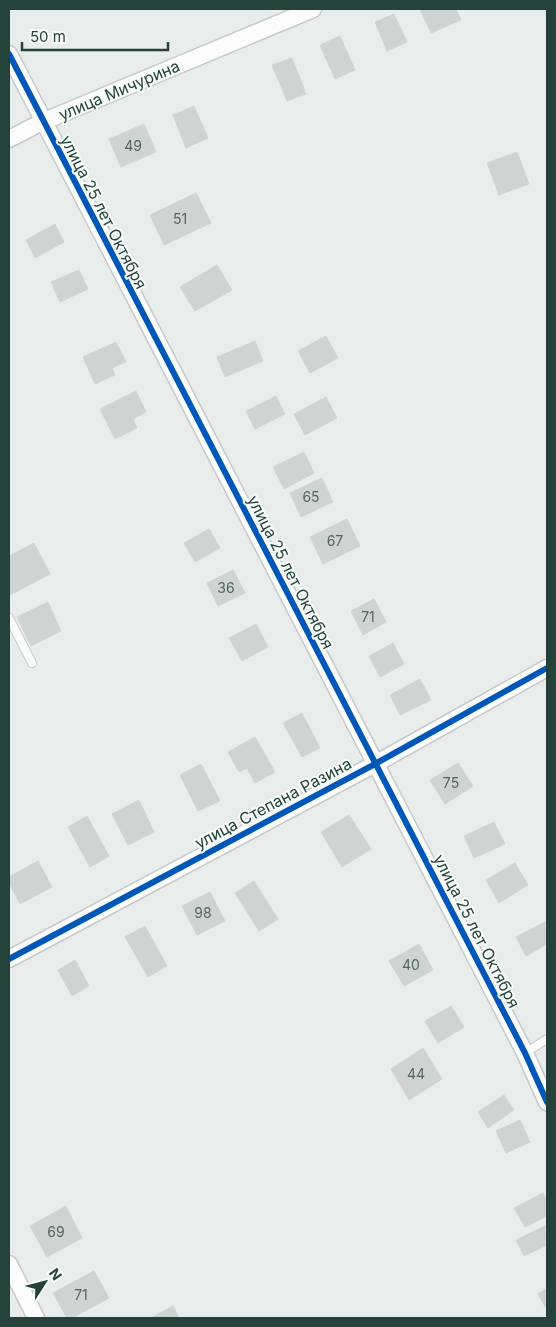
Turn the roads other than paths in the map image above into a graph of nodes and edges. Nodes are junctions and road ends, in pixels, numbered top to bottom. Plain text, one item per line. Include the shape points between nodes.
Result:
1 (313, 9) edge
2 (9, 54) edge
3 (42, 122) junction
4 (9, 139) edge
5 (9, 618) edge
6 (32, 663) dead end
7 (547, 668) edge
8 (375, 764) junction
9 (9, 959) edge
10 (547, 1039) edge
11 (525, 1053) junction
12 (547, 1102) edge
13 (9, 1264) edge
14 (36, 1318) edge

1 - 3 street, улица Мичурина
2 - 3 street, улица 25 лет Октября
3 - 4 street, улица Мичурина
3 - 8 street, улица 25 лет Октября
5 - 6 lane
7 - 8 street, улица Степана Разина
8 - 9 street, улица Степана Разина
8 - 11 street, улица 25 лет Октября
10 - 11 lane
11 - 12 street, улица 25 лет Октября
13 - 14 street

